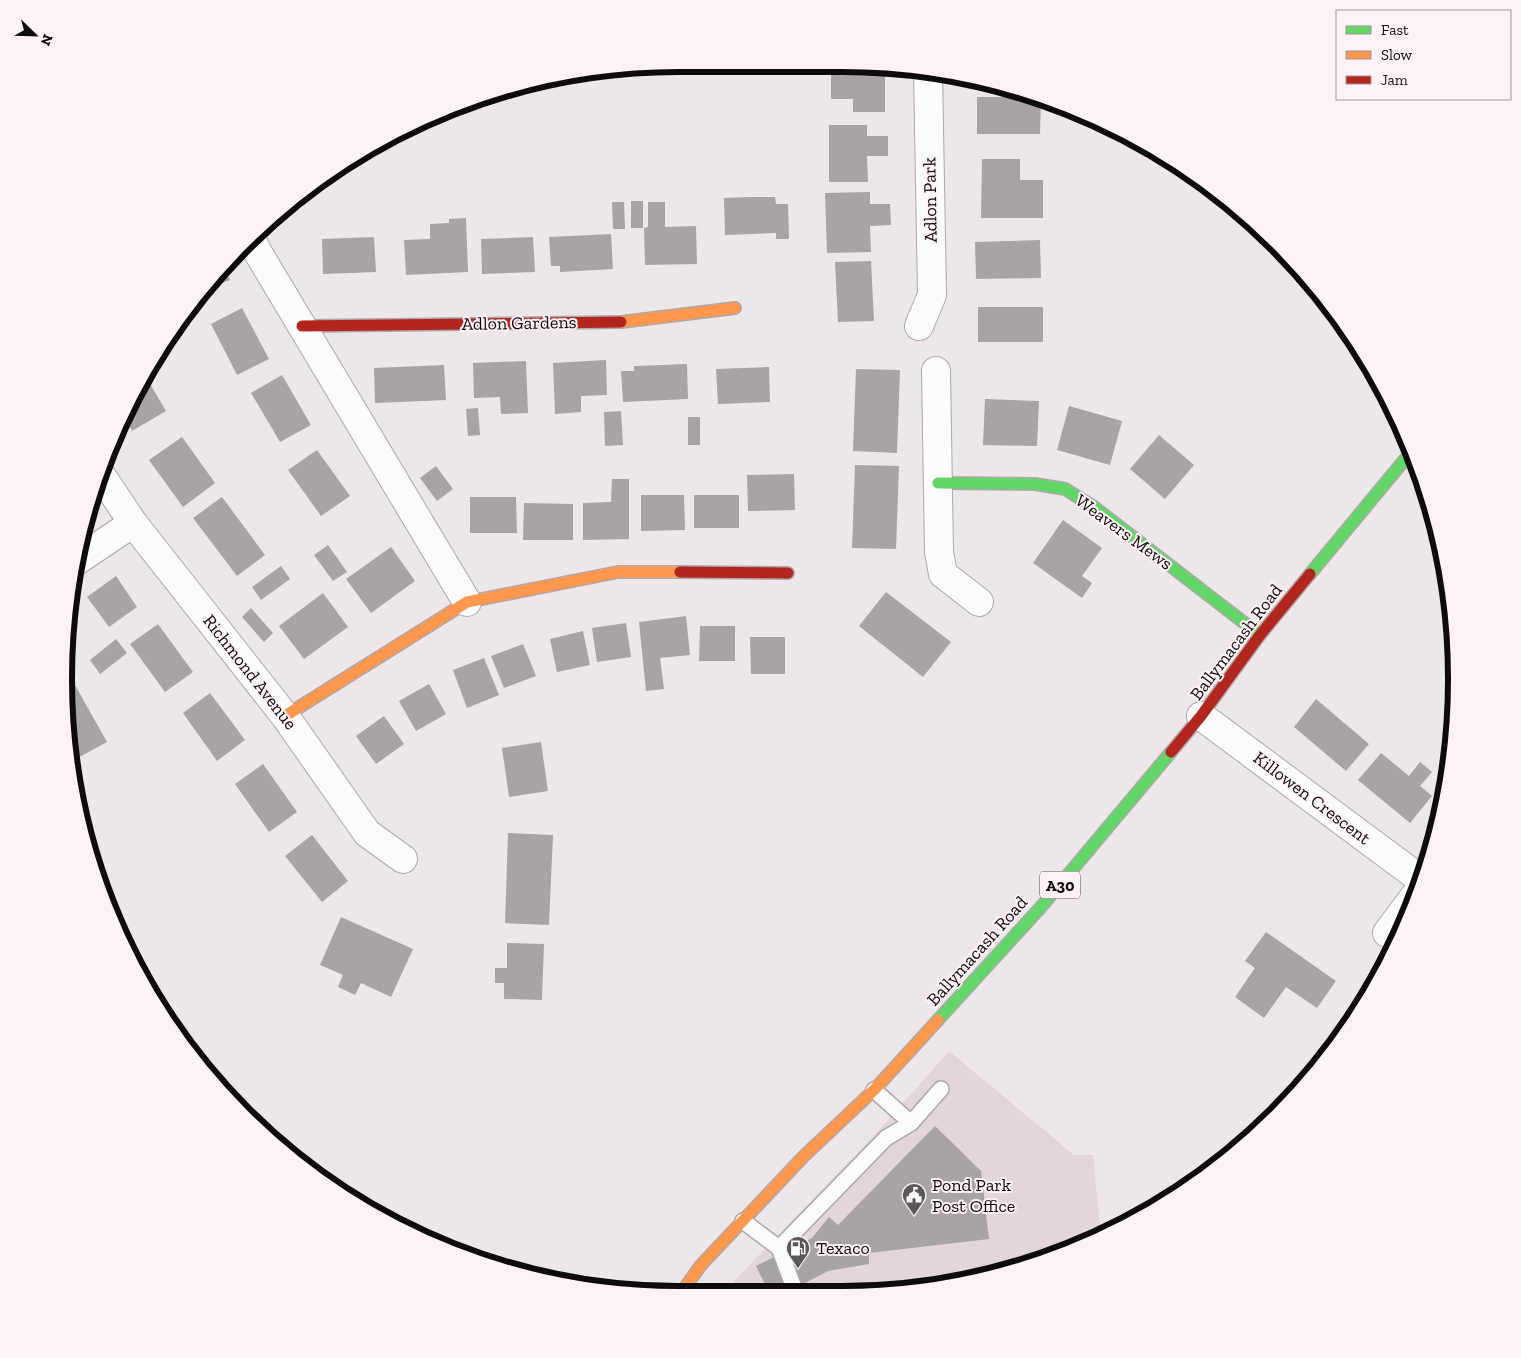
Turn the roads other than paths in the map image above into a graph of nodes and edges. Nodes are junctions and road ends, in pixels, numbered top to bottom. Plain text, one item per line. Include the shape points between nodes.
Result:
1 (928, 79) edge
2 (254, 246) edge
3 (735, 308) dead end
4 (302, 326) junction
5 (919, 326) dead end
6 (936, 371) dead end
7 (1406, 458) edge
8 (106, 482) edge
9 (938, 483) junction
10 (133, 523) junction
11 (85, 555) edge
12 (788, 573) dead end
13 (467, 602) junction
14 (979, 602) dead end
15 (1260, 635) junction
16 (285, 716) junction
17 (1201, 716) junction
18 (403, 860) dead end
19 (1415, 875) edge
20 (1400, 916) edge
21 (1387, 933) dead end
22 (941, 1089) dead end
23 (874, 1090) junction
24 (911, 1123) junction
25 (743, 1221) junction
26 (779, 1248) junction
27 (686, 1286) edge
28 (793, 1286) edge

1 - 5 street, Adlon Park via 932,296
2 - 4 street
3 - 4 street, Adlon Gardens via 620,322
4 - 13 street
6 - 9 street
7 - 15 street, Ballymacash Road / A30
8 - 10 street, Richmond Avenue
9 - 14 street via 939,552 943,574
9 - 15 street, Weavers Mews via 1035,484 1066,489
10 - 11 street
10 - 16 street, Richmond Avenue
12 - 13 street via 618,572
13 - 16 street
15 - 17 street, Ballymacash Road / A30
16 - 18 street, Richmond Avenue via 367,834
17 - 19 street, Killowen Crescent
17 - 23 street, Ballymacash Road / A30 via 1041,907
20 - 21 street
22 - 24 lane
23 - 24 lane
23 - 25 street, Ballymacash Road / A30 via 804,1156
24 - 26 lane via 886,1138
25 - 26 lane
25 - 27 street, Ballymacash Road / A30 via 701,1265
26 - 28 lane

